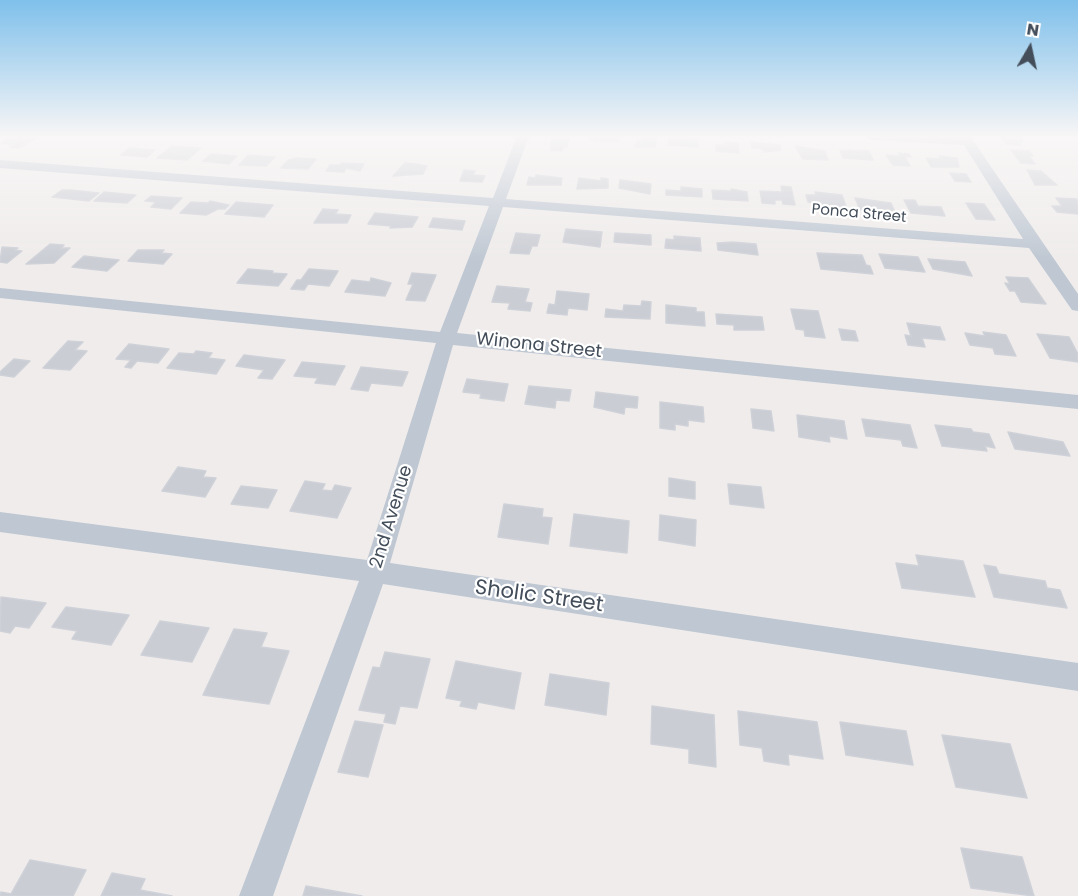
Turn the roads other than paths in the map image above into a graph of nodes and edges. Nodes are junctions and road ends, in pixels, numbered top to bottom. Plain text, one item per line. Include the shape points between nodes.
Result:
1 (186, 178) edge
2 (508, 178) edge
3 (991, 178) edge
4 (499, 201) junction
5 (1034, 244) junction
6 (0, 293) edge
7 (1078, 306) edge
8 (447, 336) junction
9 (1078, 402) edge
10 (0, 522) edge
11 (375, 572) junction
12 (1078, 677) edge
13 (256, 896) edge

1 - 4 street, Ponca Street
2 - 4 street, 2nd Avenue
3 - 5 street
4 - 5 street, Ponca Street
4 - 8 street, 2nd Avenue
5 - 7 street
6 - 8 street, Winona Street
8 - 9 street, Winona Street
8 - 11 street, 2nd Avenue
10 - 11 street, Sholic Street
11 - 12 street, Sholic Street
11 - 13 street, 2nd Avenue

